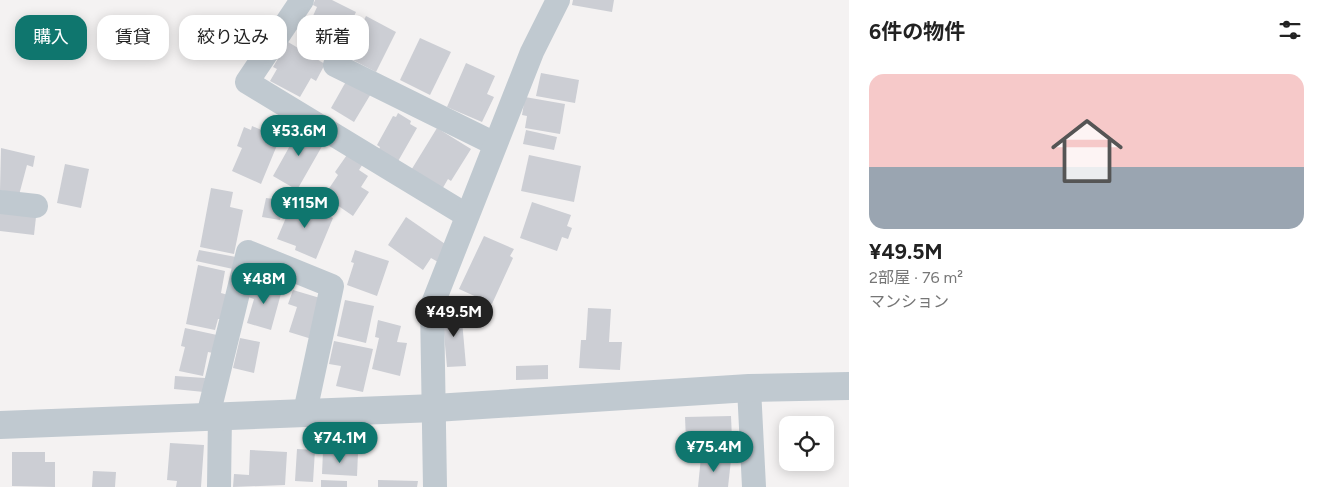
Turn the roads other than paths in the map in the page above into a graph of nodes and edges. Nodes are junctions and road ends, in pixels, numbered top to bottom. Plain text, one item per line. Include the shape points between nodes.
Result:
1 (302, 0) edge
2 (558, 0) edge
3 (335, 65) dead end
4 (495, 144) junction
5 (0, 202) edge
6 (36, 206) dead end
7 (466, 215) junction
8 (849, 386) edge
9 (749, 388) junction
10 (435, 408) junction
11 (306, 412) junction
12 (214, 415) junction
13 (0, 425) edge
14 (219, 487) edge
15 (436, 487) edge
16 (754, 487) edge

1 - 7 street via 247,82
2 - 4 street via 532,52
3 - 4 street
4 - 7 street
5 - 6 street
7 - 10 street via 432,306
8 - 9 street
9 - 10 street
9 - 16 street
10 - 11 street
10 - 15 street
11 - 12 street
11 - 12 street via 332,286 248,252
12 - 13 street
12 - 14 street

